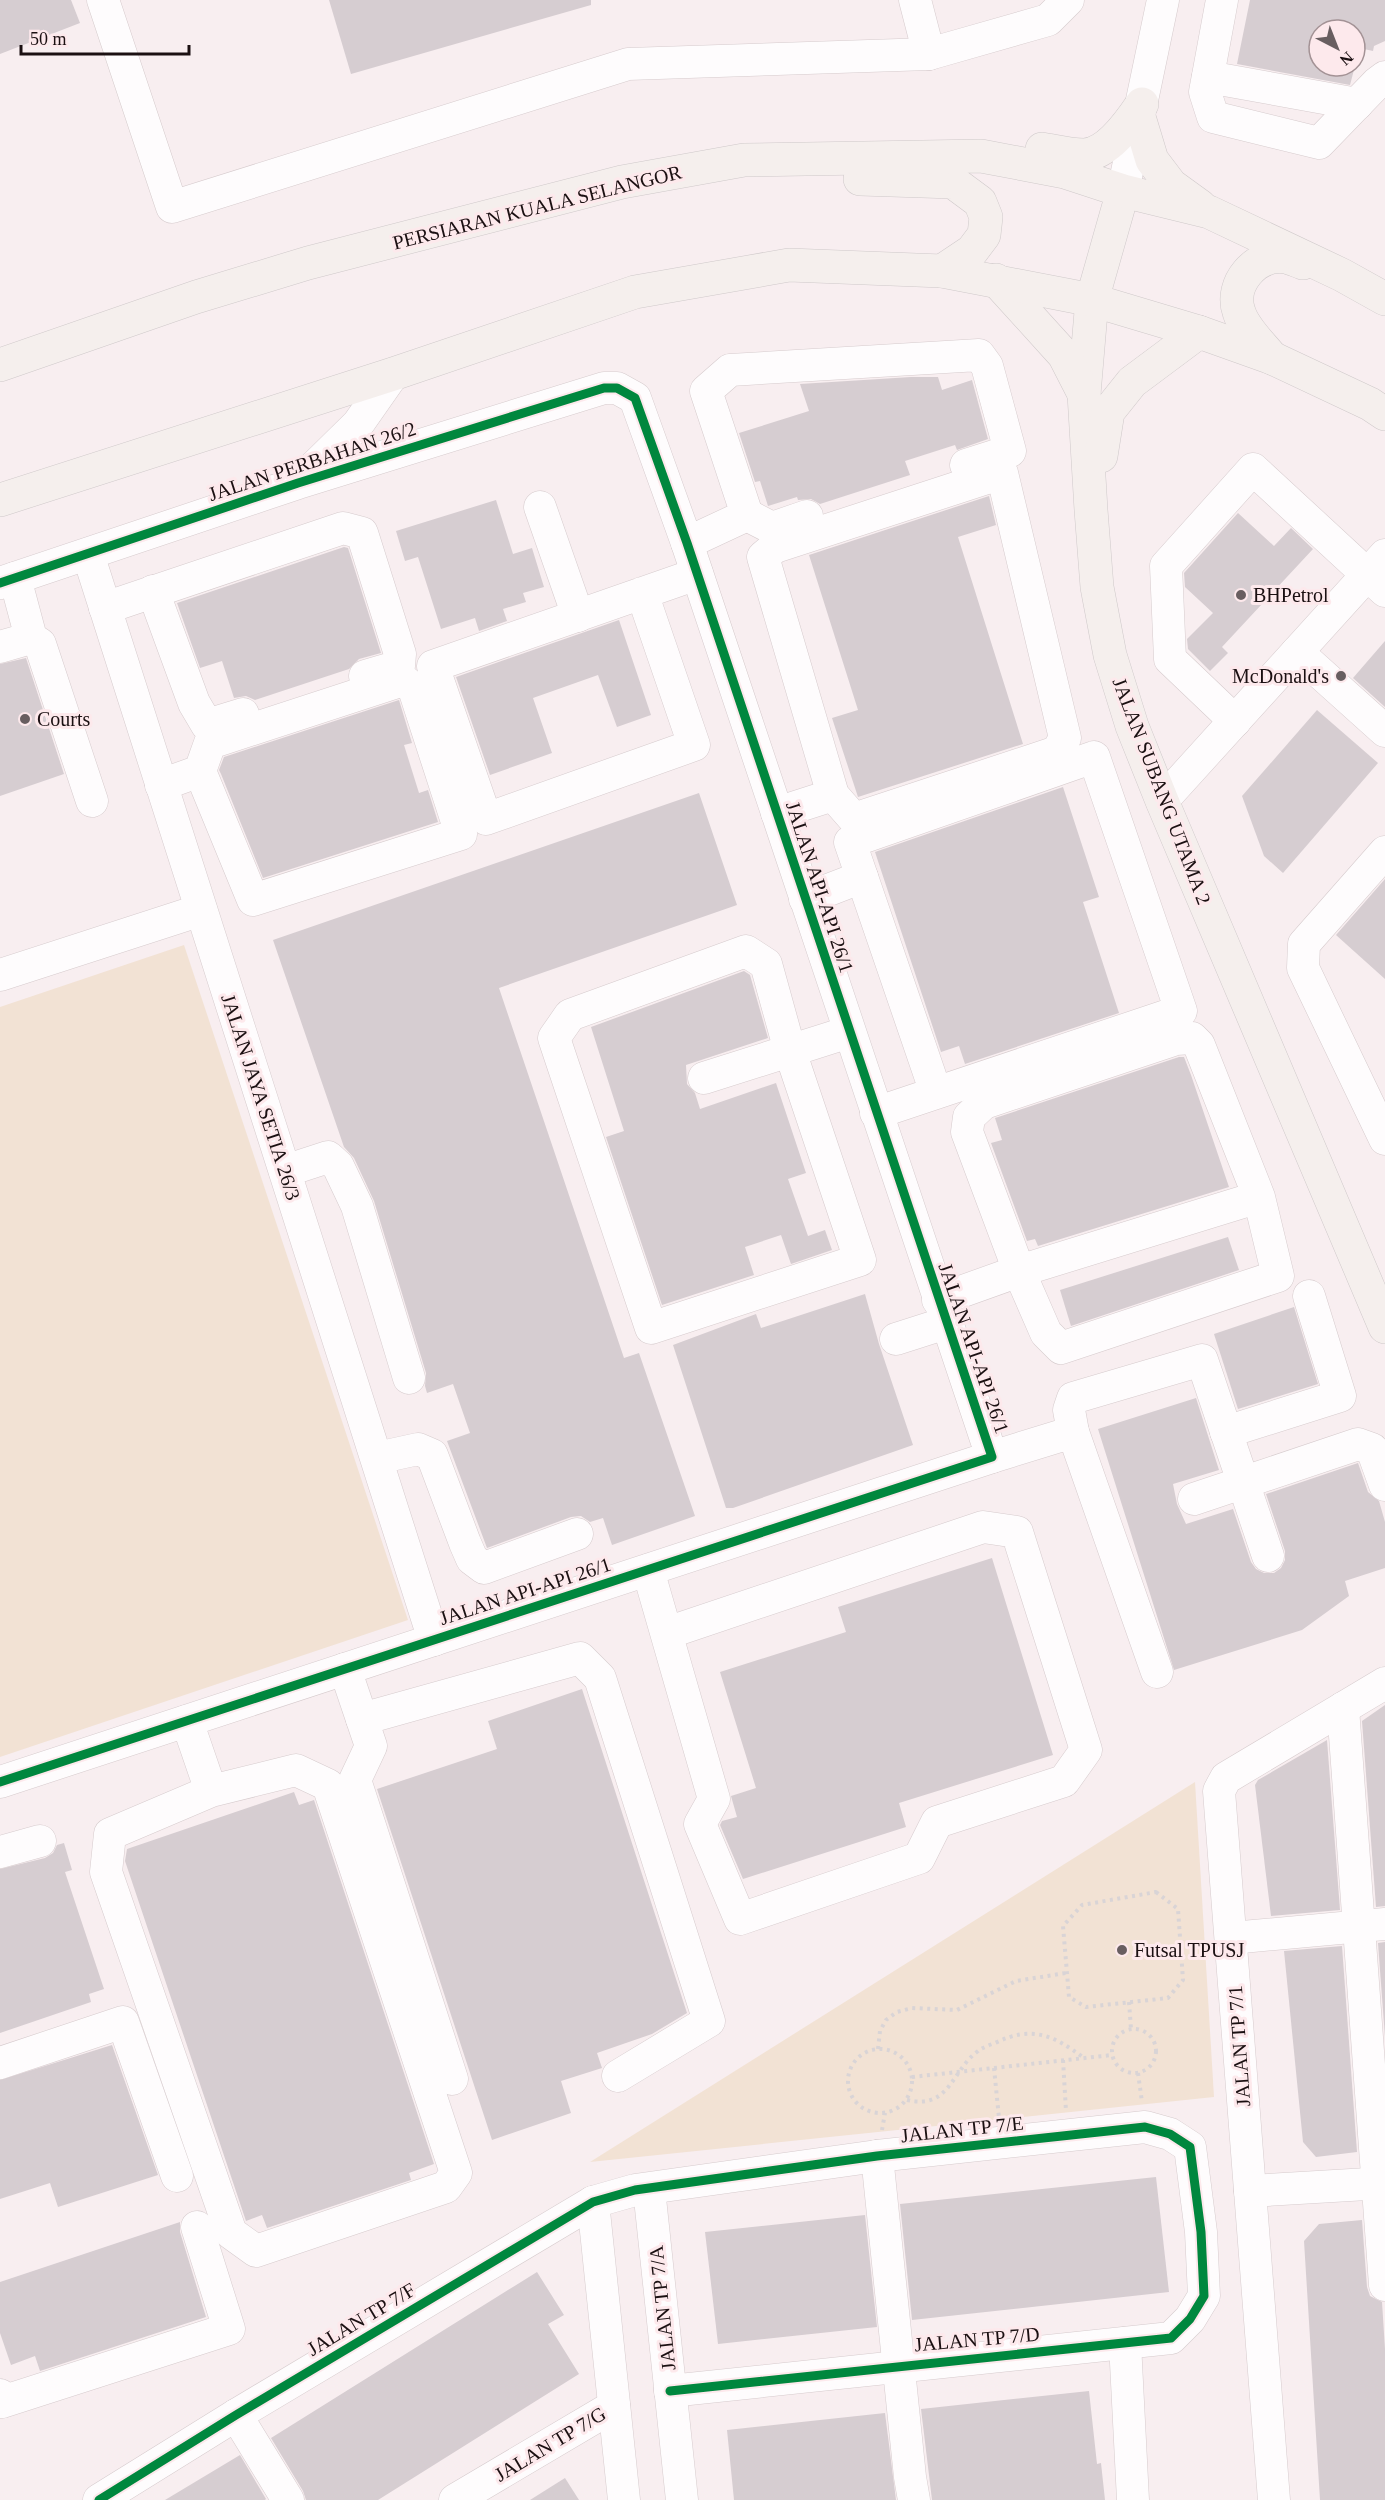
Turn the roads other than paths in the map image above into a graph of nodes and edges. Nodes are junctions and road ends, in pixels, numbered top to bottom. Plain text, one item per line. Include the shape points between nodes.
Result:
1 (103, 0) edge
2 (915, 0) edge
3 (1068, 0) edge
4 (1163, 0) edge
5 (1222, 0) edge
6 (1022, 13) edge
7 (929, 54) junction
8 (1208, 77) junction
9 (1385, 78) edge
10 (1357, 104) junction
11 (1141, 110) junction
12 (981, 156) junction
13 (744, 160) junction
14 (1123, 191) junction
15 (1209, 212) junction
16 (942, 271) junction
17 (1342, 275) junction
18 (996, 280) junction
19 (1385, 299) edge
20 (1092, 300) junction
21 (1199, 332) junction
22 (1272, 358) junction
23 (0, 364) edge
24 (393, 374) junction
25 (1084, 394) junction
26 (634, 398) joint
27 (1385, 414) edge
28 (298, 483) junction
29 (0, 500) edge
30 (540, 507) dead end
31 (1091, 510) junction
32 (747, 515) junction
33 (687, 543) junction
34 (87, 554) junction
35 (1379, 573) edge
36 (697, 574) junction
37 (8, 581) edge
38 (153, 591) junction
39 (642, 593) junction
40 (105, 608) junction
41 (578, 616) junction
42 (31, 638) junction
43 (0, 647) edge
44 (1297, 652) junction
45 (1235, 721) junction
46 (1385, 731) edge
47 (200, 771) junction
48 (161, 785) junction
49 (833, 795) junction
50 (92, 801) dead end
51 (1162, 801) junction
52 (777, 813) junction
53 (1385, 852) edge
54 (862, 877) junction
55 (805, 899) junction
56 (201, 910) junction
57 (0, 975) edge
58 (849, 1032) junction
59 (790, 1051) junction
60 (704, 1078) dead end
61 (936, 1093) junction
62 (876, 1113) junction
63 (1385, 1139) edge
64 (285, 1171) junction
65 (1259, 1197) junction
66 (1019, 1271) junction
67 (1309, 1296) dead end
68 (942, 1312) junction
69 (1385, 1327) edge
70 (896, 1339) dead end
71 (408, 1378) dead end
72 (1073, 1432) junction
73 (1226, 1432) junction
74 (992, 1457) junction
75 (376, 1458) junction
76 (1244, 1484) junction
77 (1385, 1485) edge
78 (1194, 1499) dead end
79 (576, 1534) dead end
80 (1268, 1556) dead end
81 (648, 1570) junction
82 (667, 1633) junction
83 (434, 1640) junction
84 (345, 1669) junction
85 (1157, 1672) dead end
86 (1385, 1683) edge
87 (1342, 1708) junction
88 (362, 1719) junction
89 (187, 1721) junction
90 (0, 1782) edge
91 (211, 1791) junction
92 (40, 1841) dead end
93 (0, 1852) edge
94 (1372, 1925) edge
95 (1231, 1938) junction
96 (0, 2063) edge
97 (618, 2076) dead end
98 (452, 2079) dead end
99 (877, 2156) junction
100 (177, 2176) dead end
101 (1381, 2183) edge
102 (649, 2188) junction
103 (1250, 2191) junction
104 (593, 2202) junction
105 (197, 2227) dead end
106 (1201, 2232) joint
107 (1385, 2285) edge
108 (1125, 2343) junction
109 (898, 2365) junction
110 (670, 2391) junction
111 (0, 2395) edge
112 (614, 2406) junction
113 (236, 2415) junction
114 (99, 2500) edge
115 (288, 2500) edge
116 (455, 2500) edge
117 (624, 2500) edge
118 (682, 2500) edge
119 (914, 2500) edge
120 (1133, 2500) edge
121 (1274, 2500) edge

1 - 7 street via 172,207 628,64
2 - 7 street
3 - 6 street via 1048,20
4 - 11 street
5 - 8 street
6 - 7 street
8 - 10 street
8 - 10 street via 1205,92 1213,117 1319,143
9 - 10 street
11 - 12 main road via 1123,133 1086,155 1027,147
11 - 14 street
11 - 15 main road via 1152,160 1171,185
12 - 13 main road, PERSIARAN KUALA SELANGOR
12 - 14 main road, PERSIARAN KUALA SELANGOR via 1065,172
13 - 16 main road via 795,177 953,182 980,202 986,217 984,235 972,251
13 - 23 main road, PERSIARAN KUALA SELANGOR via 622,182 308,263
14 - 15 main road, PERSIARAN KUALA SELANGOR
14 - 20 main road, JALAN SUBANG UTAMA 2
15 - 17 main road
16 - 18 main road
16 - 24 main road via 789,265 635,292
17 - 19 main road
17 - 22 main road via 1283,257 1260,262 1244,275 1238,289 1238,311
18 - 20 main road
18 - 25 main road via 1064,355
20 - 21 main road
20 - 25 main road, JALAN SUBANG UTAMA 2
21 - 22 main road
21 - 31 main road via 1132,382 1108,412
22 - 27 main road
24 - 28 street via 358,424
24 - 29 main road
25 - 31 main road, JALAN SUBANG UTAMA 2
26 - 28 street, JALAN PERBAHAN 26/2 via 617,388 604,388
26 - 33 street, JALAN API-API 26/1
28 - 34 street, JALAN PERBAHAN 26/2
30 - 41 street
31 - 51 main road, JALAN SUBANG UTAMA 2 via 1097,587 1110,655 1132,726
32 - 32 street via 772,528 1010,451 987,366 979,355 730,370 706,392
32 - 33 street
33 - 36 street, JALAN API-API 26/1
34 - 37 street, JALAN PERBAHAN 26/2
34 - 40 street, JALAN JAYA SETIA 26/3
35 - 44 street
35 - 45 street via 1253,469 1166,566 1170,659
36 - 39 street
36 - 52 street, JALAN API-API 26/1
37 - 42 street
38 - 38 street via 194,703 207,725 399,666 400,654 362,533 343,528
38 - 40 street
39 - 41 street
39 - 41 street via 694,745 486,819 433,666
40 - 48 street, JALAN JAYA SETIA 26/3
42 - 43 street
42 - 50 street via 40,644
44 - 45 street
44 - 46 street
45 - 51 street
47 - 47 street via 253,900 461,834 414,689 404,680 210,743
47 - 48 street
48 - 56 street, JALAN JAYA SETIA 26/3
49 - 49 street via 763,557 775,547 1002,473 1065,738 1057,752 854,819
49 - 52 street
51 - 69 main road, JALAN SUBANG UTAMA 2
52 - 55 street, JALAN API-API 26/1
53 - 63 street via 1304,944 1303,968
54 - 55 street
54 - 61 street
54 - 61 street via 850,842 1094,757 1180,1011
55 - 58 street, JALAN API-API 26/1
56 - 57 street
56 - 64 street, JALAN JAYA SETIA 26/3
58 - 59 street
58 - 62 street, JALAN API-API 26/1
59 - 59 street via 860,1260 651,1328 554,1038 570,1015 746,951 766,964
59 - 60 street
61 - 62 street
62 - 68 street, JALAN API-API 26/1
64 - 71 street via 328,1157 338,1166 357,1206
64 - 75 street, JALAN JAYA SETIA 26/3
65 - 66 street
65 - 66 street via 1278,1276 1061,1348 1046,1333
65 - 66 street via 1199,1045 1192,1038 1176,1039 984,1103 969,1117 967,1132
66 - 68 street
67 - 73 street via 1340,1396
68 - 70 street
68 - 74 street, JALAN API-API 26/1
72 - 73 street via 1069,1410 1073,1398 1202,1360
72 - 74 street
72 - 85 street
73 - 76 street
74 - 81 street, JALAN API-API 26/1
75 - 79 street via 418,1449 432,1455 468,1551 484,1568
75 - 83 street, JALAN JAYA SETIA 26/3
76 - 77 street via 1358,1444 1372,1449
76 - 78 street
76 - 80 street
81 - 82 street
81 - 83 street, JALAN API-API 26/1
82 - 82 street via 983,1527 1017,1532 1086,1750 1064,1781 937,1822 920,1858 740,1919 700,1824 714,1799
83 - 84 street, JALAN API-API 26/1
84 - 88 street
84 - 89 street, JALAN API-API 26/1
86 - 87 street, JALAN TP 7/1
87 - 94 street
87 - 95 street, JALAN TP 7/1 via 1226,1778 1220,1791
88 - 97 street via 580,1658 600,1678 708,2021
88 - 98 street via 371,1746 355,1780
89 - 90 street, JALAN API-API 26/1
89 - 91 street
91 - 91 street via 110,1833 106,1872 231,2233 256,2251 446,2187 456,2173 328,1785 296,1770
92 - 93 street
94 - 95 street
94 - 101 street
95 - 103 street, JALAN TP 7/1
96 - 100 street via 123,2022
99 - 102 street, JALAN TP 7/E
99 - 106 street, JALAN TP 7/E via 1145,2127 1170,2134 1190,2147
99 - 109 street
101 - 103 street
101 - 107 street
102 - 104 street, JALAN TP 7/F
102 - 110 street, JALAN TP 7/A
103 - 121 street, JALAN TP 7/1
104 - 112 street
104 - 113 street, JALAN TP 7/F
105 - 111 street via 229,2329 2,2402
106 - 108 street, JALAN TP 7/D via 1204,2296 1190,2319 1171,2338
108 - 109 street, JALAN TP 7/D
108 - 120 street
109 - 110 street, JALAN TP 7/D
109 - 119 street
110 - 118 street, JALAN TP 7/A
112 - 116 street, JALAN TP 7/G
112 - 117 street
113 - 114 street, JALAN TP 7/F
113 - 115 street

